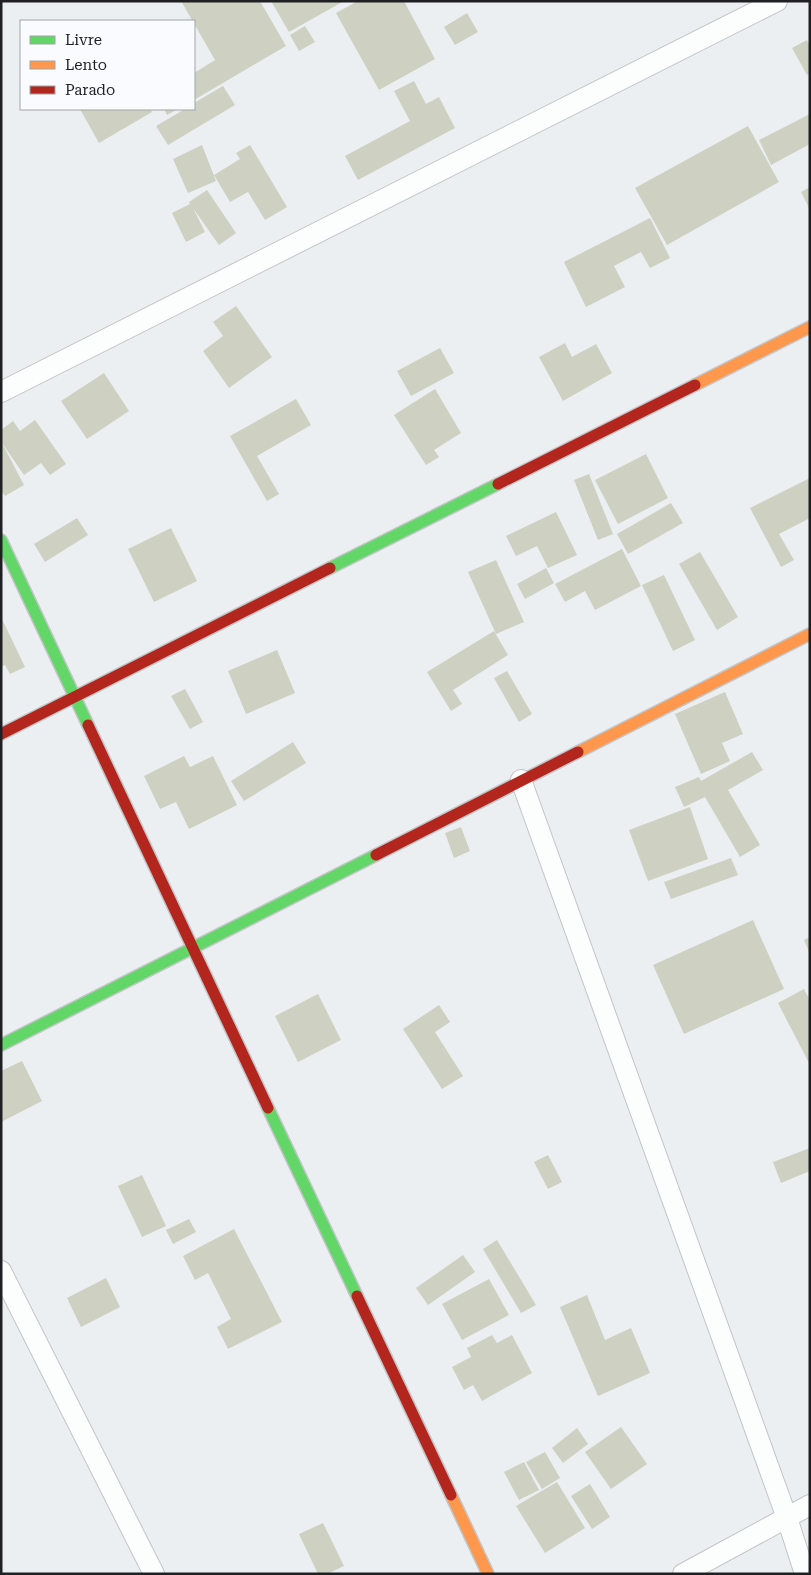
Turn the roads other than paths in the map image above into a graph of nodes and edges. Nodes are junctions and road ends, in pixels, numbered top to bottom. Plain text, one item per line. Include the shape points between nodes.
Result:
1 (777, 1) edge
2 (810, 327) edge
3 (1, 392) edge
4 (1, 540) edge
5 (810, 634) edge
6 (75, 697) junction
7 (1, 734) edge
8 (521, 780) junction
9 (192, 948) junction
10 (1, 1045) edge
11 (1, 1270) edge
12 (810, 1505) edge
13 (786, 1518) junction
14 (154, 1574) edge
15 (488, 1574) edge
16 (683, 1574) edge
17 (805, 1574) edge

1 - 3 street
2 - 6 street
4 - 6 street
5 - 8 street
6 - 7 street
6 - 9 street
8 - 9 street
8 - 13 street
9 - 10 street
9 - 15 street
11 - 14 street
12 - 13 street
13 - 16 street
13 - 17 street

